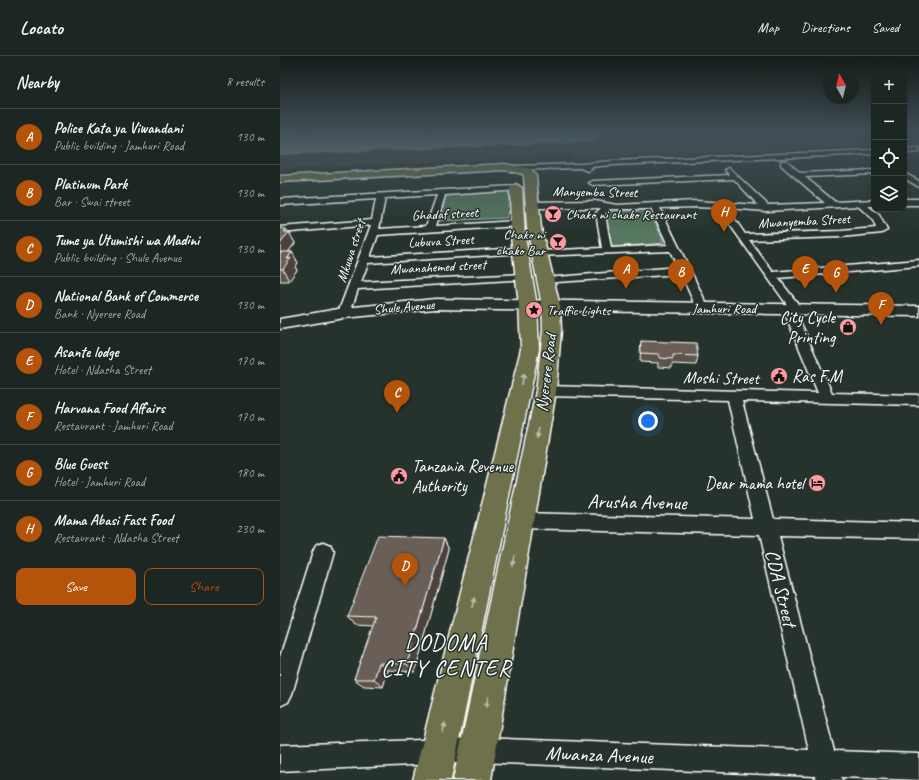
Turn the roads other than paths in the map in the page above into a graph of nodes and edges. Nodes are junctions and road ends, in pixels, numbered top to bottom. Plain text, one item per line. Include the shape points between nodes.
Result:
1 (581, 166) joint
2 (726, 166) dead end
3 (787, 166) edge
4 (871, 172) edge
5 (799, 175) junction
6 (906, 176) edge
7 (736, 177) junction
8 (280, 179) edge
9 (919, 185) edge
10 (521, 187) junction
11 (442, 192) junction
12 (594, 194) junction
13 (381, 196) junction
14 (280, 202) edge
15 (907, 202) edge
16 (919, 202) edge
17 (871, 203) edge
18 (861, 204) junction
19 (720, 205) junction
20 (833, 205) junction
21 (654, 206) junction
22 (608, 207) junction
23 (766, 208) junction
24 (517, 224) junction
25 (375, 227) junction
26 (430, 229) junction
27 (280, 230) edge
28 (742, 238) junction
29 (674, 248) junction
30 (607, 251) junction
31 (529, 252) junction
32 (363, 260) junction
33 (919, 263) edge
34 (685, 270) junction
35 (771, 275) junction
36 (535, 279) junction
37 (354, 286) junction
38 (540, 306) junction
39 (703, 309) junction
40 (793, 309) junction
41 (919, 311) edge
42 (344, 313) junction
43 (280, 324) edge
44 (546, 391) junction
45 (734, 396) junction
46 (827, 398) junction
47 (919, 400) edge
48 (522, 521) junction
49 (766, 527) junction
50 (919, 531) edge
51 (323, 552) dead end
52 (280, 694) edge
53 (478, 750) junction
54 (439, 751) junction
55 (280, 758) edge
56 (919, 767) edge
57 (827, 772) edge
58 (432, 780) edge
59 (472, 780) edge

1 - 10 street
1 - 12 street via 588,170
2 - 7 street
3 - 5 street
4 - 5 street
5 - 20 street
6 - 9 street
7 - 12 street
7 - 23 street
8 - 10 highway, Nyerere Road via 474,169 510,172 516,176
10 - 11 street
10 - 12 street, Manyemba Street
10 - 24 highway, Nyerere Road
10 - 31 highway, Nyerere Road via 534,228
11 - 13 street
11 - 26 street
12 - 22 street, Manyemba Street
13 - 14 street
13 - 25 street, Mkuwa street
15 - 16 street
17 - 18 street, Manyemba Street
18 - 20 street, Manyemba Street
18 - 28 street, Mwanyemba Street via 876,217 882,230
19 - 21 street, Manyemba Street
19 - 23 street, Manyemba Street
19 - 28 street
20 - 23 street, Manyemba Street
21 - 22 street, Manyemba Street
21 - 29 street
22 - 30 street via 600,213
24 - 26 street, Ghadaf street
24 - 31 highway, Nyerere Road
25 - 26 street, Ghadaf street
25 - 27 street, Ghadaf street
25 - 32 street, Mkuwa street
28 - 35 street
29 - 30 street, Lubuva Street
29 - 34 street
30 - 31 street, Lubuva Street
31 - 32 street, Lubuva Street
31 - 36 highway, Nyerere Road
32 - 37 street, Mkuwa street
33 - 35 street
34 - 36 street, Mwanahemed street
34 - 39 street
35 - 40 street
36 - 37 street, Mwanahemed street
36 - 38 highway, Nyerere Road
37 - 42 street, Mkuwa street
38 - 39 main road, Jamhuri Road
38 - 42 main road, Shule Avenue via 434,304
38 - 44 highway, Nyerere Road via 552,330
54 -> 38 highway, Nyerere Road
39 - 40 main road, Jamhuri Road
40 - 41 main road, Jamhuri Road
40 - 46 street
42 - 43 main road, Shule Avenue
44 - 45 street, Moshi Street
44 -> 48 highway, Nyerere Road
45 - 46 street, Moshi Street
45 - 49 street, CDA Street
46 - 47 street, Moshi Street
48 - 49 street, Arusha Avenue
48 -> 53 highway, Nyerere Road
49 - 50 street, Arusha Avenue
49 - 57 street, CDA Street
51 - 52 street
53 - 54 street, Mwanza Avenue
53 - 57 street, Mwanza Avenue
53 - 59 highway, Nyerere Road
54 - 55 street, Mwanza Avenue
54 - 58 highway, Nyerere Road
56 - 57 street, Mwanza Avenue

